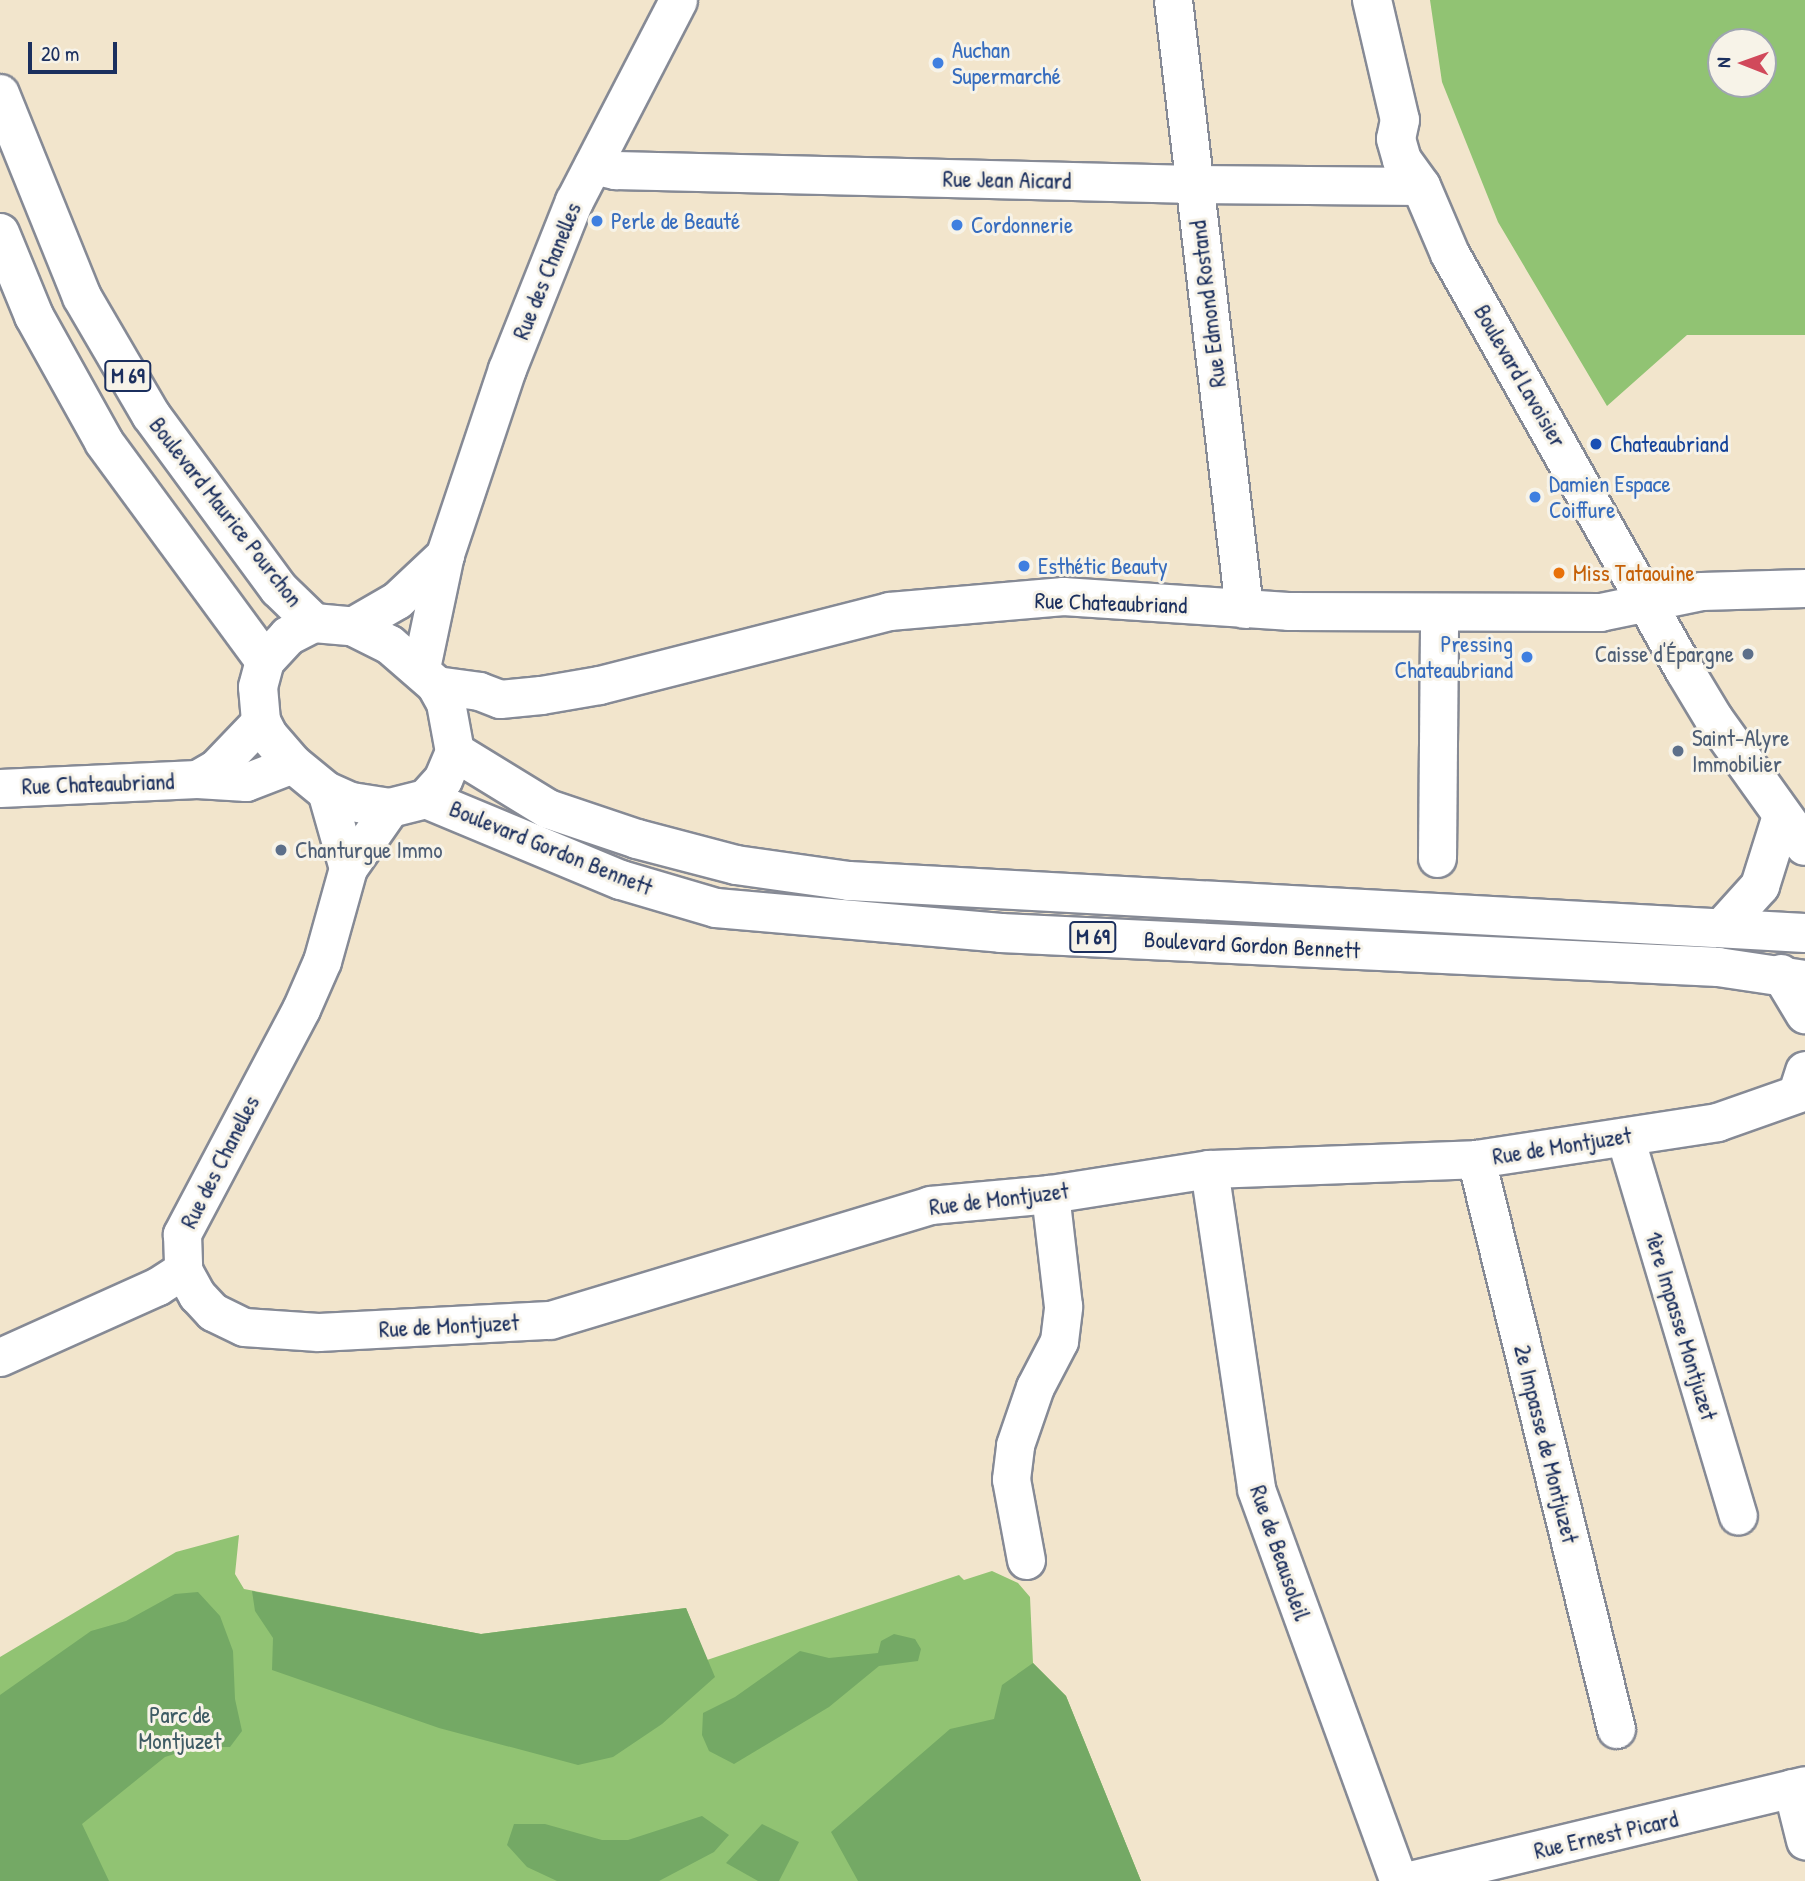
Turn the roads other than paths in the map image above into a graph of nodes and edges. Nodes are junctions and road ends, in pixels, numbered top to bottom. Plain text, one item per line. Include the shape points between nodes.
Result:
1 (678, 0) edge
2 (1173, 0) edge
3 (1372, 0) edge
4 (0, 94) edge
5 (593, 165) junction
6 (1194, 184) junction
7 (1421, 186) junction
8 (0, 233) edge
9 (445, 554) junction
10 (1805, 588) edge
11 (1648, 602) junction
12 (1244, 609) junction
13 (1439, 612) junction
14 (314, 624) junction
15 (352, 626) junction
16 (265, 661) junction
17 (428, 676) junction
18 (500, 699) junction
19 (261, 721) junction
20 (455, 740) junction
21 (293, 764) junction
22 (197, 779) junction
23 (0, 788) edge
24 (326, 791) junction
25 (408, 804) junction
26 (1794, 831) edge
27 (1437, 858) dead end
28 (348, 868) junction
29 (1722, 928) junction
30 (1805, 933) edge
31 (1793, 977) edge
32 (1805, 1014) edge
33 (1803, 1085) edge
34 (1625, 1137) junction
35 (1476, 1160) junction
36 (1209, 1170) junction
37 (1050, 1194) junction
38 (183, 1270) junction
39 (0, 1357) edge
40 (1738, 1515) dead end
41 (1026, 1560) dead end
42 (1616, 1729) dead end
43 (1798, 1787) edge
44 (1805, 1840) edge
45 (1398, 1881) edge
46 (1406, 1881) edge

1 - 5 street, Rue des Chanelles
2 - 6 street, Rue Edmond Rostand
3 - 7 main road, Boulevard Lavoisier via 1400,120 1396,139 1402,160
4 - 14 main road, Boulevard Maurice Pourchon / M 69 via 82,297 151,415 279,589
5 - 6 street, Rue Jean Aicard via 615,170
5 - 9 street, Rue des Chanelles via 508,369
6 - 7 street, Rue Jean Aicard
6 - 12 street, Rue Edmond Rostand
7 - 11 main road, Boulevard Lavoisier via 1462,276
8 - 16 main road, M 69 via 34,316 104,442
9 - 15 street, Rue des Chanelles via 397,600
9 - 17 street, Rue des Chanelles
10 - 11 street, Rue Chateaubriand via 1701,591
11 - 13 street, Rue Chateaubriand via 1600,612
11 - 26 main road, Boulevard Lavoisier via 1714,719
12 - 13 street, Rue Chateaubriand
12 - 18 street, Rue Chateaubriand via 1063,596 889,611 599,685
13 - 27 street
14 - 15 main road
14 - 16 main road via 288,636
15 - 17 main road via 390,645
16 - 19 main road via 258,687
17 - 18 street, Rue Chateaubriand
17 - 20 main road
18 - 20 street, Rue Chateaubriand
19 - 21 main road
19 - 22 street, Rue Chateaubriand via 216,768
20 - 25 main road via 443,780
20 - 29 main road, Boulevard Gordon Bennett / M 69 via 548,808 637,839 736,865 849,881
21 - 22 street, Rue Chateaubriand via 246,782
21 - 24 main road
22 - 23 street, Rue Chateaubriand
24 - 25 main road via 351,802
24 - 28 street
25 - 28 street, Rue des Chanelles
25 - 31 main road, Boulevard Gordon Bennett / M 69 via 621,880 716,908 1001,933 1718,967
26 - 29 main road via 1760,886
28 - 38 street, Rue des Chanelles via 322,961 182,1234
29 - 30 main road, Boulevard Gordon Bennett / M 69
31 - 32 main road
33 - 34 street, Rue de Montjuzet via 1717,1122
34 - 35 street, Rue de Montjuzet
34 - 40 street, 1ère Impasse Montjuzet
35 - 36 street, Rue de Montjuzet
35 - 42 street, 2e Impasse de Montjuzet
36 - 37 street, Rue de Montjuzet
36 - 45 street, Rue de Beausoleil via 1256,1489
37 - 38 street, Rue de Montjuzet via 930,1205 587,1311 512,1324 263,1332 213,1312
37 - 41 street via 1063,1306 1059,1341 1035,1387 1015,1445 1010,1479
38 - 39 street via 158,1286
43 - 44 street
43 - 46 street, Rue Ernest Picard

